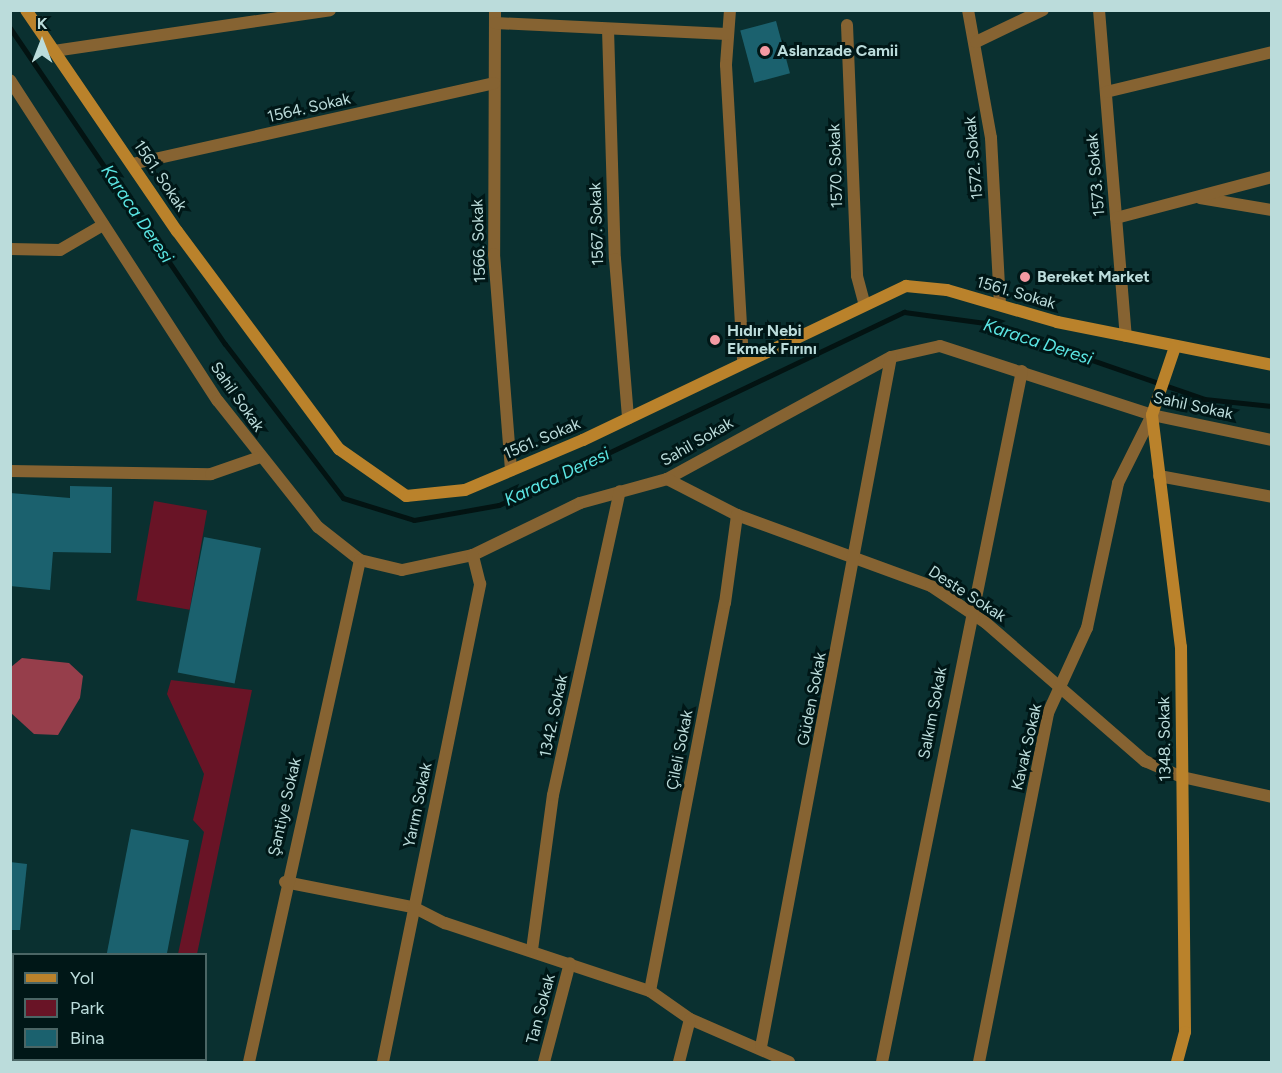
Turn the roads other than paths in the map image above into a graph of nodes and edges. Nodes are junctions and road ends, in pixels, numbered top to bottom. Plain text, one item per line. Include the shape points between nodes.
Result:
1 (26, 10) edge
2 (330, 10) edge
3 (730, 10) edge
4 (968, 10) edge
5 (1043, 10) edge
6 (1100, 10) edge
7 (495, 17) edge
8 (848, 25) dead end
9 (608, 29) junction
10 (727, 34) junction
11 (976, 42) junction
12 (54, 51) junction
13 (1272, 52) edge
14 (10, 80) edge
15 (494, 83) junction
16 (1106, 92) junction
17 (132, 164) junction
18 (1272, 177) edge
19 (1196, 197) junction
20 (1272, 210) edge
21 (1116, 218) junction
22 (103, 225) junction
23 (10, 249) edge
24 (866, 305) junction
25 (1000, 305) junction
26 (1125, 336) junction
27 (1175, 347) junction
28 (891, 357) junction
29 (743, 362) junction
30 (1272, 364) edge
31 (1022, 371) junction
32 (1152, 416) junction
33 (627, 418) junction
34 (1272, 440) edge
35 (260, 457) junction
36 (511, 470) junction
37 (10, 471) edge
38 (1158, 476) junction
39 (667, 479) junction
40 (620, 491) junction
41 (1272, 498) edge
42 (737, 515) junction
43 (473, 555) junction
44 (857, 555) junction
45 (360, 560) junction
46 (969, 612) junction
47 (1061, 687) junction
48 (1182, 777) junction
49 (1272, 797) edge
50 (285, 882) junction
51 (413, 907) junction
52 (532, 951) junction
53 (570, 963) junction
54 (650, 991) junction
55 (690, 1019) junction
56 (761, 1047) junction
57 (249, 1062) edge
58 (383, 1062) edge
59 (544, 1062) edge
60 (679, 1062) edge
61 (789, 1062) edge
62 (882, 1062) edge
63 (979, 1062) edge
64 (1177, 1062) edge

1 - 12 street, 1561. Sokak
2 - 12 street
3 - 10 street
4 - 11 street, 1572. Sokak
5 - 11 street
6 - 16 street, 1573. Sokak
7 - 9 street
7 - 15 street, 1566. Sokak
8 - 24 street, 1570. Sokak via 857,276
9 - 10 street
9 - 33 street, 1567. Sokak via 615,259
10 - 29 street
11 - 25 street, 1572. Sokak via 991,138
12 - 17 street, 1561. Sokak
13 - 16 street
14 - 22 street, Sahil Sokak
15 - 17 street, 1564. Sokak
15 - 36 street, 1566. Sokak via 494,254
16 - 21 street, 1573. Sokak
17 - 36 street, 1561. Sokak via 339,449 406,496 465,490
18 - 19 street
19 - 20 street
19 - 21 street
21 - 26 street, 1573. Sokak
22 - 23 street via 60,250
22 - 35 street, Sahil Sokak
24 - 25 street, 1561. Sokak via 906,286
24 - 29 street, 1561. Sokak
25 - 26 street, 1561. Sokak
26 - 27 street, 1561. Sokak
27 - 30 street, 1561. Sokak
27 - 32 street
28 - 31 street, Sahil Sokak via 940,346
28 - 39 street, Sahil Sokak
28 - 44 street, Güden Sokak
29 - 33 street, 1561. Sokak
31 - 32 street, Sahil Sokak
31 - 46 street, Salkım Sokak
32 - 34 street, Sahil Sokak
32 - 38 street, 1348. Sokak
32 - 47 street, Kavak Sokak via 1118,483 1087,628
33 - 36 street, 1561. Sokak
35 - 37 street via 211,474
35 - 45 street, Sahil Sokak via 318,527
38 - 41 street
38 - 48 street, 1348. Sokak via 1181,647
39 - 40 street, Sahil Sokak
39 - 42 street, Deste Sokak
40 - 43 street, Sahil Sokak via 579,503
40 - 52 street, 1342. Sokak via 553,795
42 - 44 street, Deste Sokak
42 - 54 street, Çileli Sokak via 725,603
43 - 45 street, Sahil Sokak via 402,570
43 - 51 street, Yarım Sokak via 480,584
44 - 46 street, Deste Sokak via 932,586
44 - 56 street, Güden Sokak
45 - 50 street, Şantiye Sokak
46 - 47 street, Deste Sokak
46 - 62 street, Salkım Sokak
47 - 48 street, Deste Sokak via 1145,761
47 - 63 street, Kavak Sokak via 1048,713
48 - 49 street, Deste Sokak
48 - 64 street, 1348. Sokak via 1185,1032
50 - 51 street
50 - 57 street, Şantiye Sokak
51 - 52 street
51 - 58 street, Yarım Sokak
52 - 53 street
53 - 54 street
53 - 59 street, Tan Sokak
54 - 55 street
55 - 56 street
55 - 60 street
56 - 61 street

